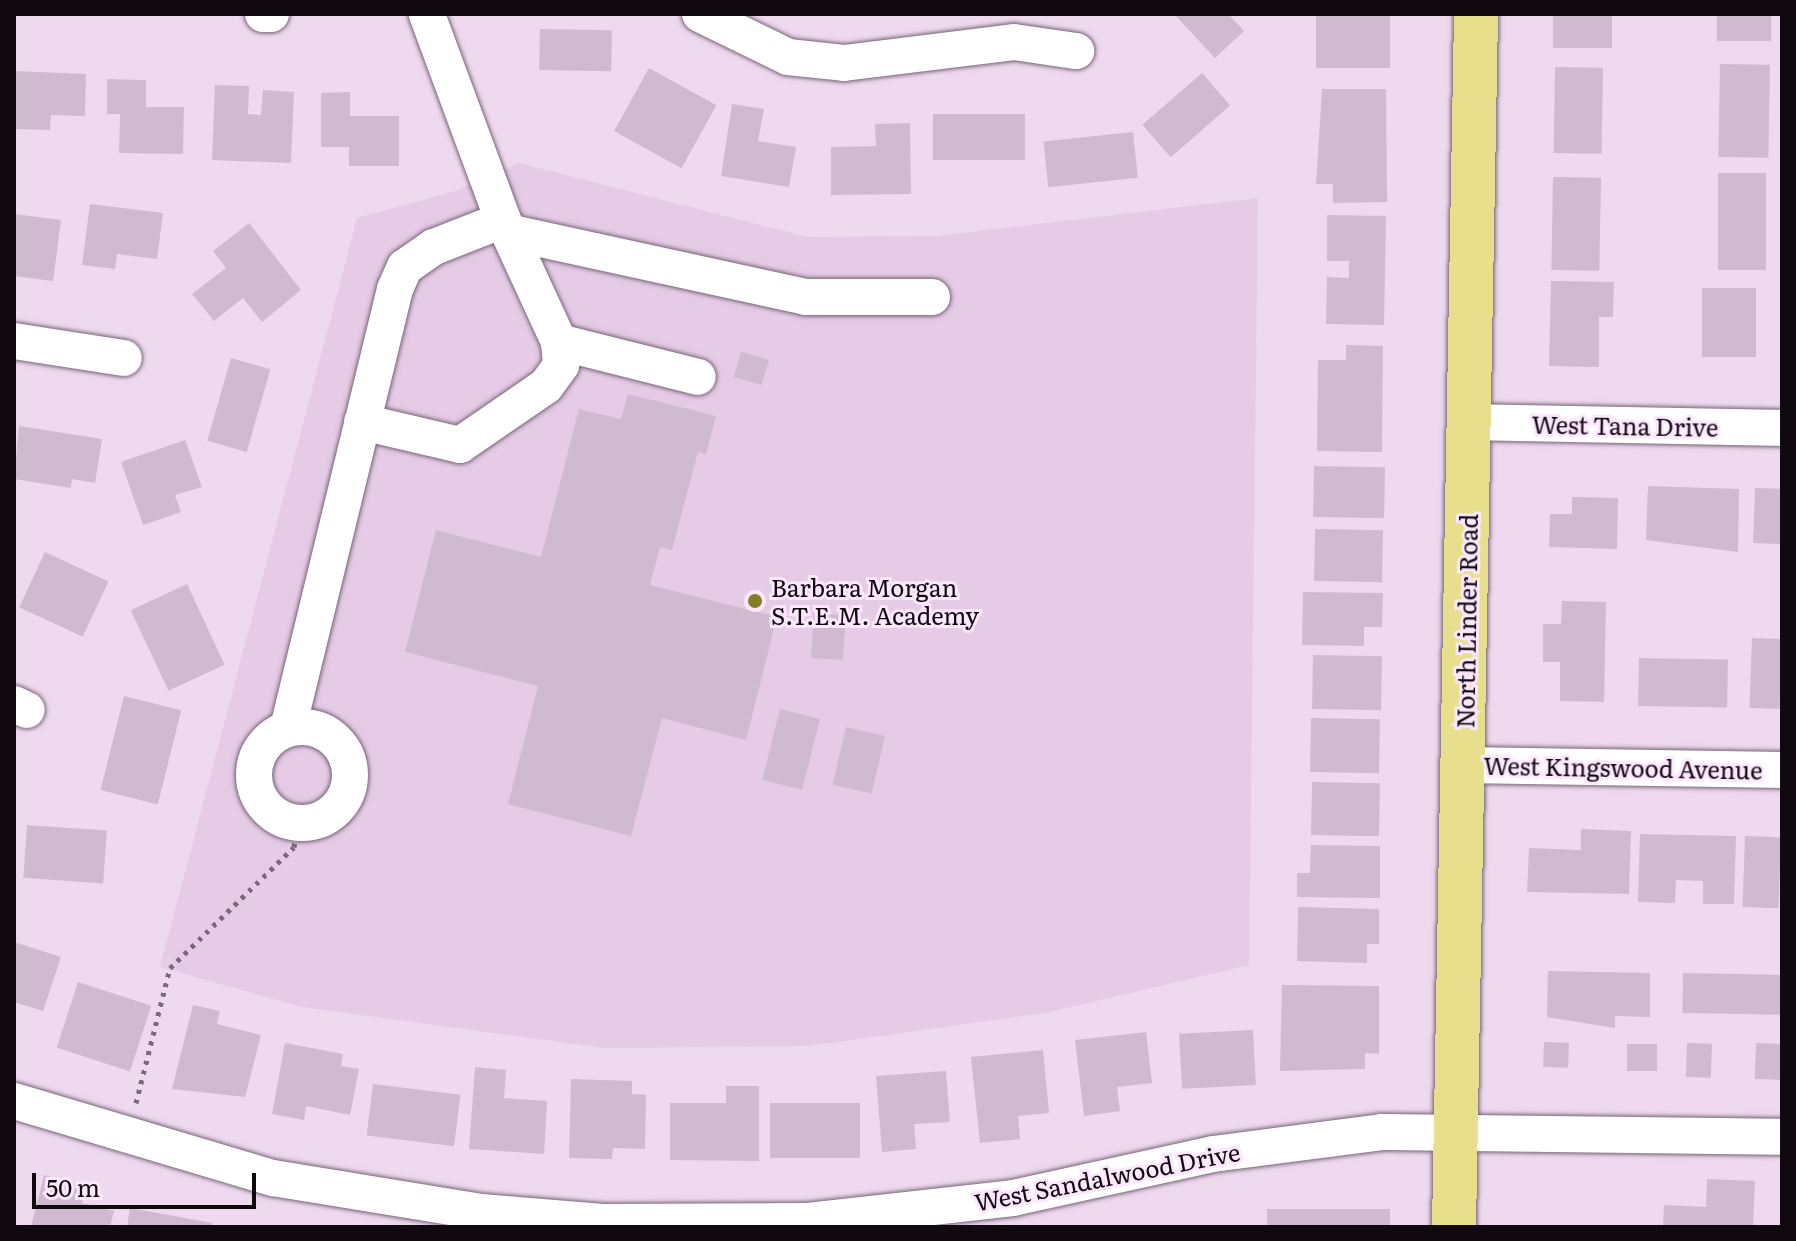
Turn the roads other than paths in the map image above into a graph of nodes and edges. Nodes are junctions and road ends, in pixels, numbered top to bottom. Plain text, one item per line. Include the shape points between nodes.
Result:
1 (263, 14) edge
2 (271, 14) edge
3 (427, 14) edge
4 (700, 14) edge
5 (1476, 14) edge
6 (1076, 51) dead end
7 (505, 226) junction
8 (932, 297) dead end
9 (14, 341) edge
10 (559, 342) junction
11 (124, 358) dead end
12 (698, 377) dead end
13 (362, 422) junction
14 (1469, 422) junction
15 (1782, 428) edge
16 (288, 728) junction
17 (1464, 765) junction
18 (1782, 770) edge
19 (14, 1101) edge
20 (1455, 1132) junction
21 (1782, 1137) edge
22 (480, 1220) edge
23 (1454, 1227) edge

1 - 2 street
3 - 7 street
4 - 6 street via 788,57 844,63 1014,42
5 - 14 main road, North Linder Road
7 - 8 street via 806,297
7 - 10 street
7 - 13 street via 405,267
9 - 11 street
10 - 12 street
10 - 13 street via 561,365 546,386 460,445
13 - 16 street
14 - 15 street, West Tana Drive
14 - 17 main road, North Linder Road
16 - 16 street via 332,736 351,776 329,815 298,823 268,809 254,780 262,748
17 - 18 street, West Kingswood Avenue
17 - 20 main road, North Linder Road
19 - 22 street, West Sandalwood Drive via 273,1178
20 - 21 street, West Sandalwood Drive
20 - 22 street, West Sandalwood Drive via 1382,1132 1213,1154 1013,1198 808,1221
20 - 23 main road, North Linder Road

